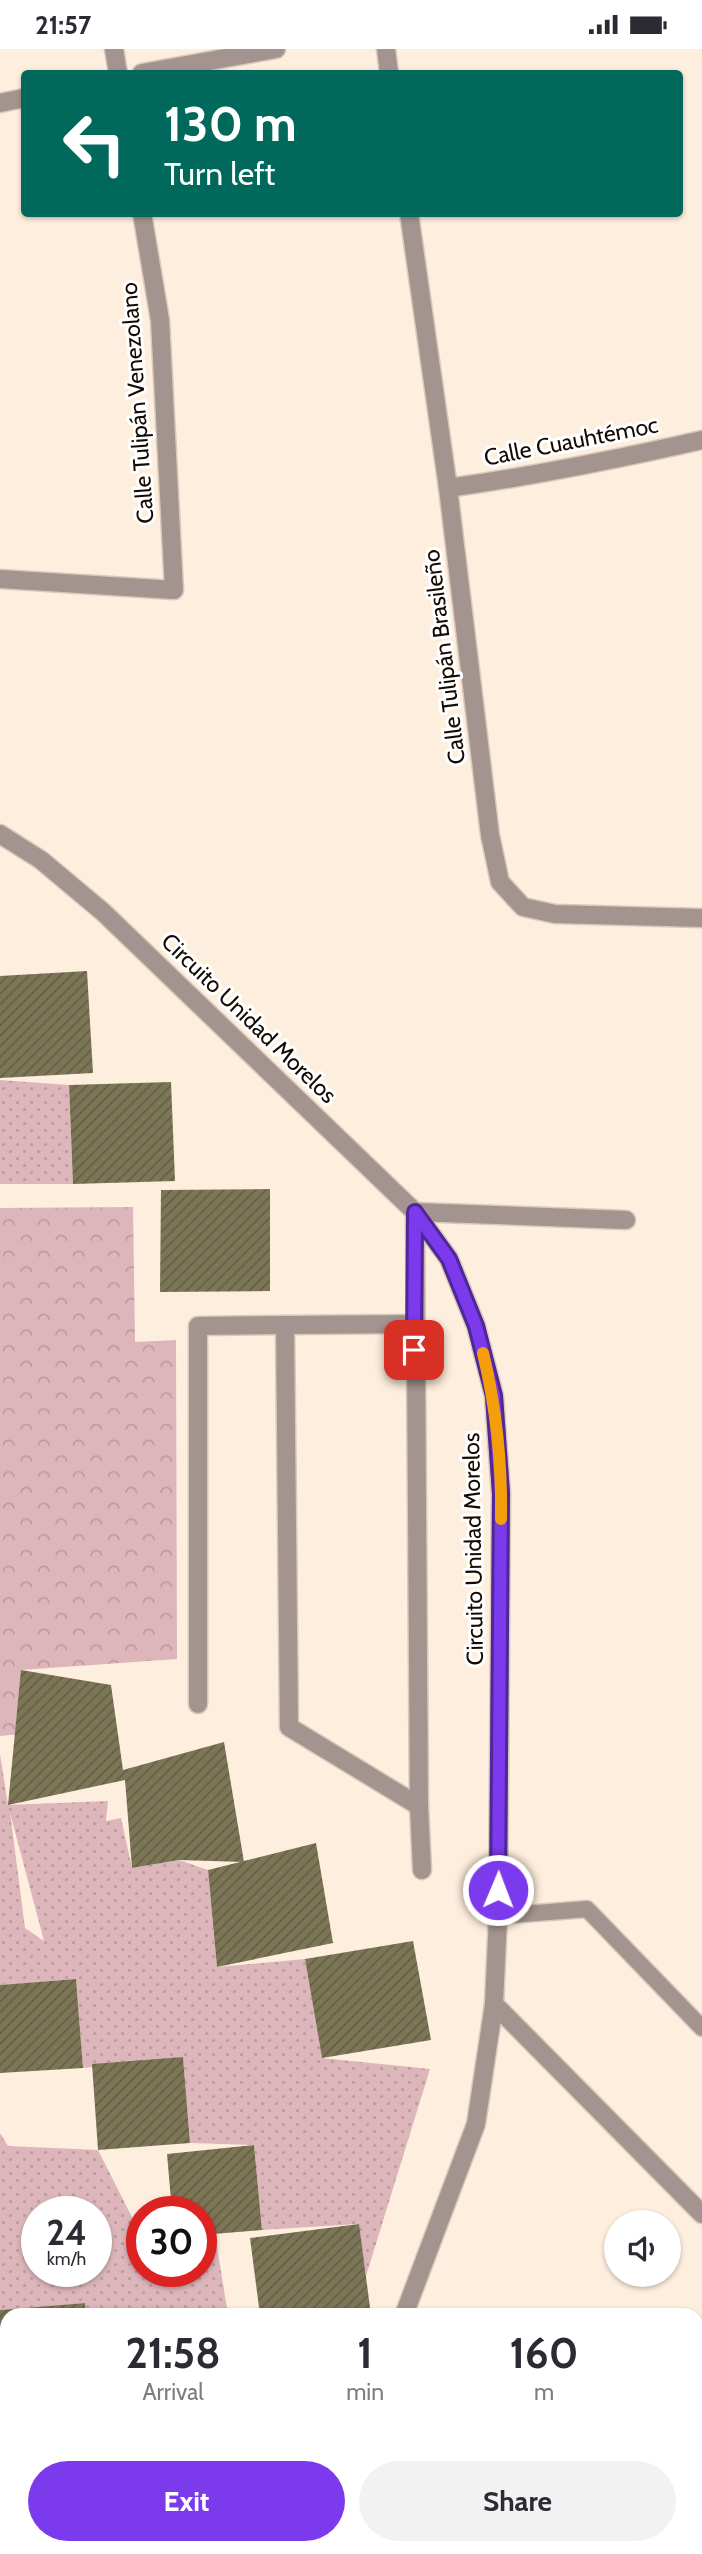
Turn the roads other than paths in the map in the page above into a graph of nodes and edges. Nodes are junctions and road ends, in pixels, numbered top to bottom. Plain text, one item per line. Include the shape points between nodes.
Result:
1 (114, 49) edge
2 (276, 49) edge
3 (386, 49) edge
4 (118, 70) edge
5 (159, 70) edge
6 (389, 70) edge
7 (21, 99) edge
8 (0, 103) edge
9 (143, 217) edge
10 (410, 217) edge
11 (702, 440) edge
12 (449, 488) junction
13 (0, 579) edge
14 (0, 834) edge
15 (702, 918) edge
16 (415, 1212) junction
17 (626, 1220) dead end
18 (414, 1324) junction
19 (285, 1325) junction
20 (198, 1704) dead end
21 (419, 1806) junction
22 (422, 1870) dead end
23 (498, 1916) junction
24 (494, 2004) junction
25 (702, 2028) edge
26 (702, 2214) edge
27 (407, 2308) edge

1 - 4 street
2 - 5 street
3 - 6 street
7 - 8 street
9 - 13 street, Calle Tulipán Venezolano via 160,320 174,590
10 - 12 street, Calle Tulipán Brasileño
11 - 12 street, Calle Cuauhtémoc via 538,475
12 - 15 street, Calle Tulipán Brasileño via 490,835 500,881 523,907 555,914
14 - 16 street, Circuito Unidad Morelos via 41,860 103,912
16 - 17 street
16 - 18 street
16 - 23 street, Circuito Unidad Morelos via 449,1259 476,1326 494,1396 501,1493
18 - 19 street
18 - 21 street
19 - 20 street via 198,1326
19 - 21 street via 289,1727
21 - 22 street
23 - 24 street, Circuito Unidad Morelos
23 - 25 lane via 587,1909
24 - 26 street
24 - 27 street, Circuito Unidad Morelos via 476,2124

